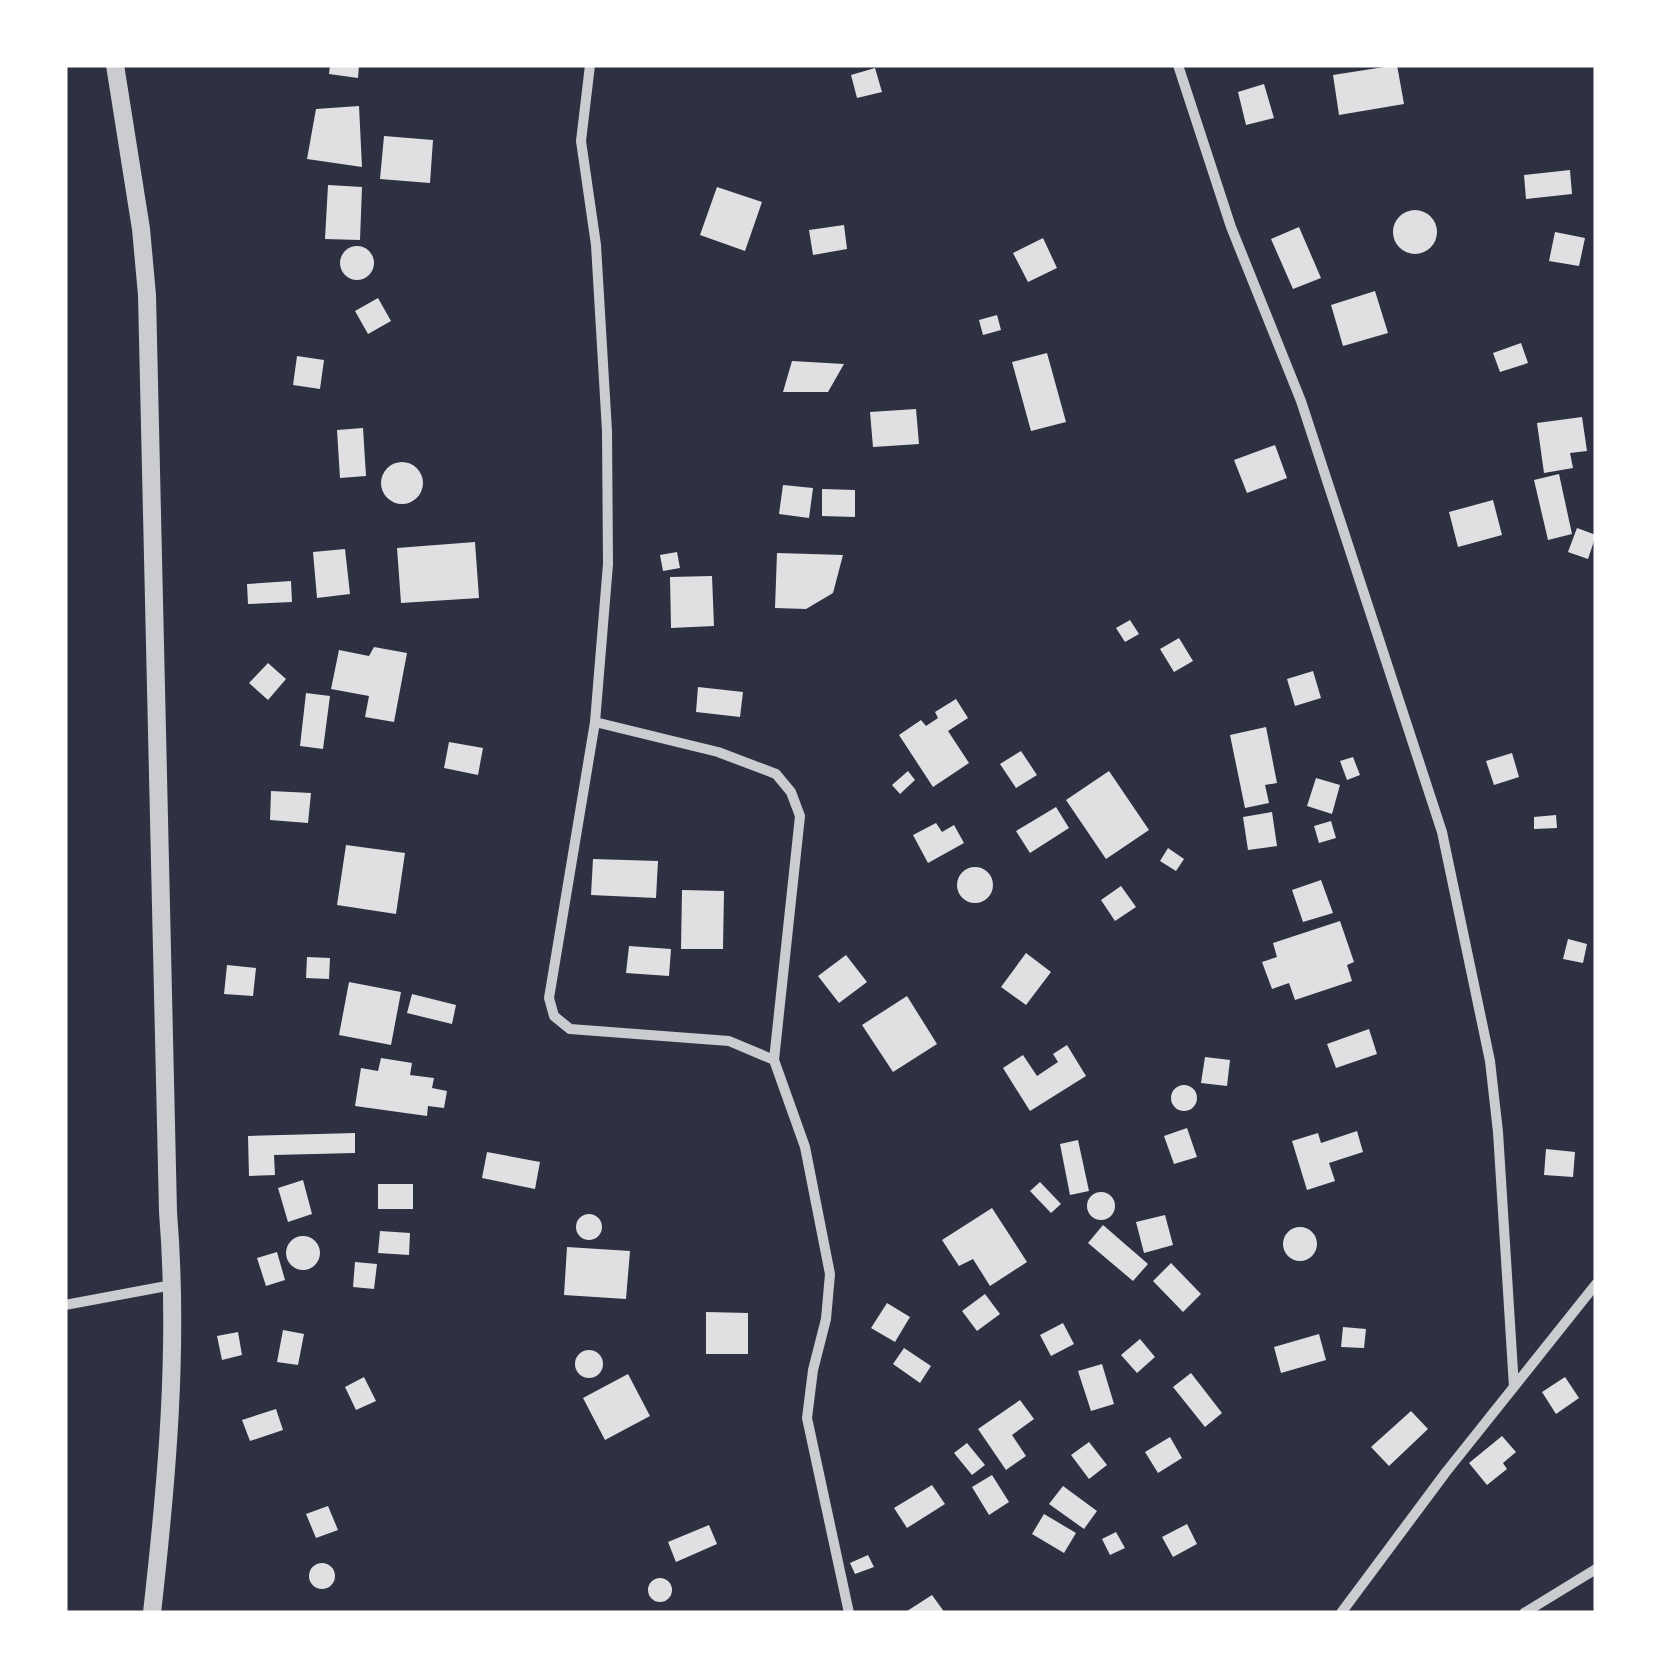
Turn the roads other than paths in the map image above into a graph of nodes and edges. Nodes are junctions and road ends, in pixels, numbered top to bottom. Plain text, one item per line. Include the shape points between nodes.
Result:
1 (115, 65) edge
2 (590, 65) edge
3 (1178, 65) edge
4 (595, 722) junction
5 (774, 1060) junction
6 (174, 1284) junction
7 (1596, 1284) edge
8 (65, 1306) edge
9 (1514, 1386) junction
10 (1596, 1569) edge
11 (152, 1613) edge
12 (849, 1613) edge
13 (1341, 1613) edge
14 (1524, 1613) edge

1 - 6 street via 148,313
2 - 4 street via 582,141 607,430 608,564
3 - 9 street via 1231,227 1301,401 1442,832 1490,1060
4 - 5 street via 718,752 776,774 792,792 800,816
4 - 5 street via 549,998 554,1016 570,1028 728,1040
5 - 12 street via 806,1147 830,1274 807,1418
6 - 8 street
6 - 11 street
7 - 9 street
9 - 13 street
10 - 14 street

